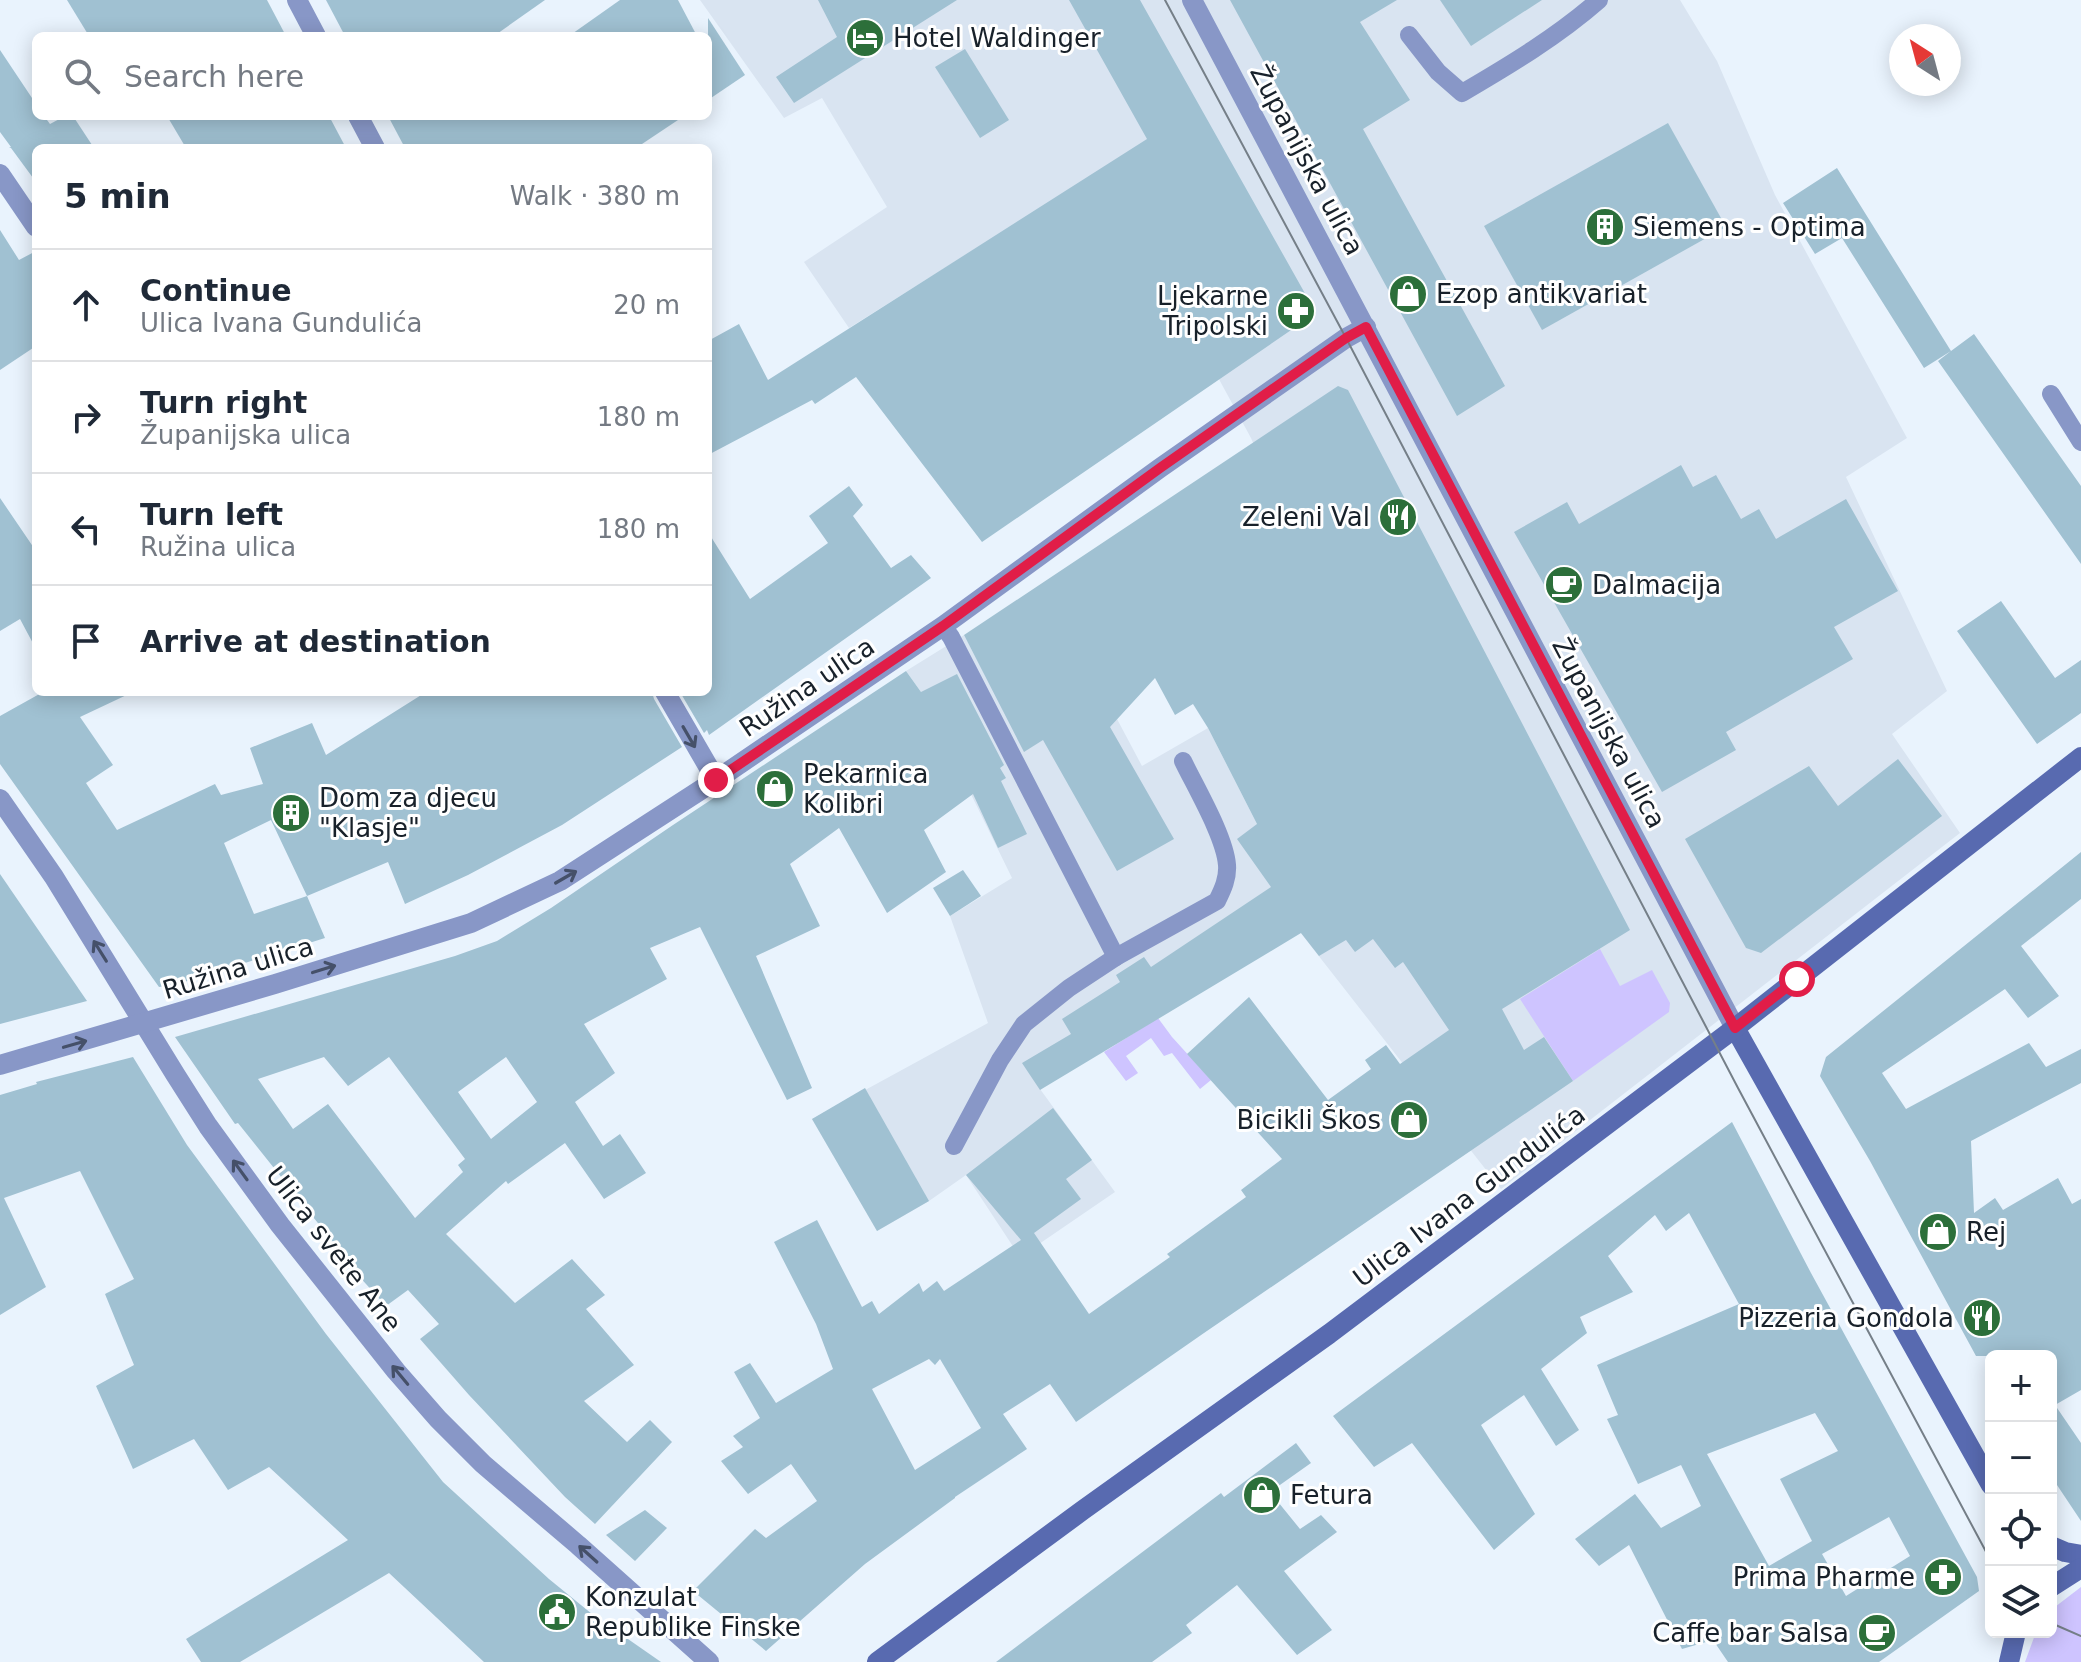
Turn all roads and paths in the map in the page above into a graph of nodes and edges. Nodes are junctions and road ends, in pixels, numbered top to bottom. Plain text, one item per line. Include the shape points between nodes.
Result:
1 (297, 0) edge
2 (1192, 0) edge
3 (1599, 0) edge
4 (314, 32) edge
5 (1409, 35) dead end
6 (360, 120) edge
7 (373, 144) edge
8 (0, 174) edge
9 (32, 221) edge
10 (1366, 327) junction
11 (2051, 394) dead end
12 (2081, 442) edge
13 (943, 626) junction
14 (667, 696) edge
15 (2081, 757) edge
16 (1183, 761) dead end
17 (716, 780) junction
18 (0, 799) edge
19 (1116, 957) junction
20 (144, 1023) junction
21 (1735, 1028) junction
22 (0, 1065) edge
23 (954, 1146) dead end
24 (1985, 1474) edge
25 (2057, 1549) edge
26 (2081, 1555) edge
27 (2081, 1568) edge
28 (2057, 1583) edge
29 (2012, 1646) edge
30 (709, 1662) edge
31 (877, 1662) edge
32 (1999, 1662) edge

1 - 4 street
2 - 10 street, Županijska ulica
3 - 5 lane via 1565,28 1462,93
6 - 7 street
8 - 9 street
10 - 13 street, Ružina ulica
10 - 21 street, Županijska ulica
11 - 12 lane
13 - 17 street, Ružina ulica
13 - 19 lane
14 -> 17 street
15 - 21 main road, Ulica Ivana Gundulića
16 - 19 lane via 1223,843 1225,886 1217,901
20 -> 17 street, Ružina ulica via 471,923 560,881
20 -> 18 street, Ulica svete Ane
19 - 23 lane via 1024,1024
22 -> 20 street, Ružina ulica
30 -> 20 street, Ulica svete Ane via 438,1419 280,1225 208,1126
21 - 24 main road, Županijska ulica
21 - 31 main road, Ulica Ivana Gundulića via 1329,1334
25 - 26 main road
27 - 28 main road
29 - 32 street

